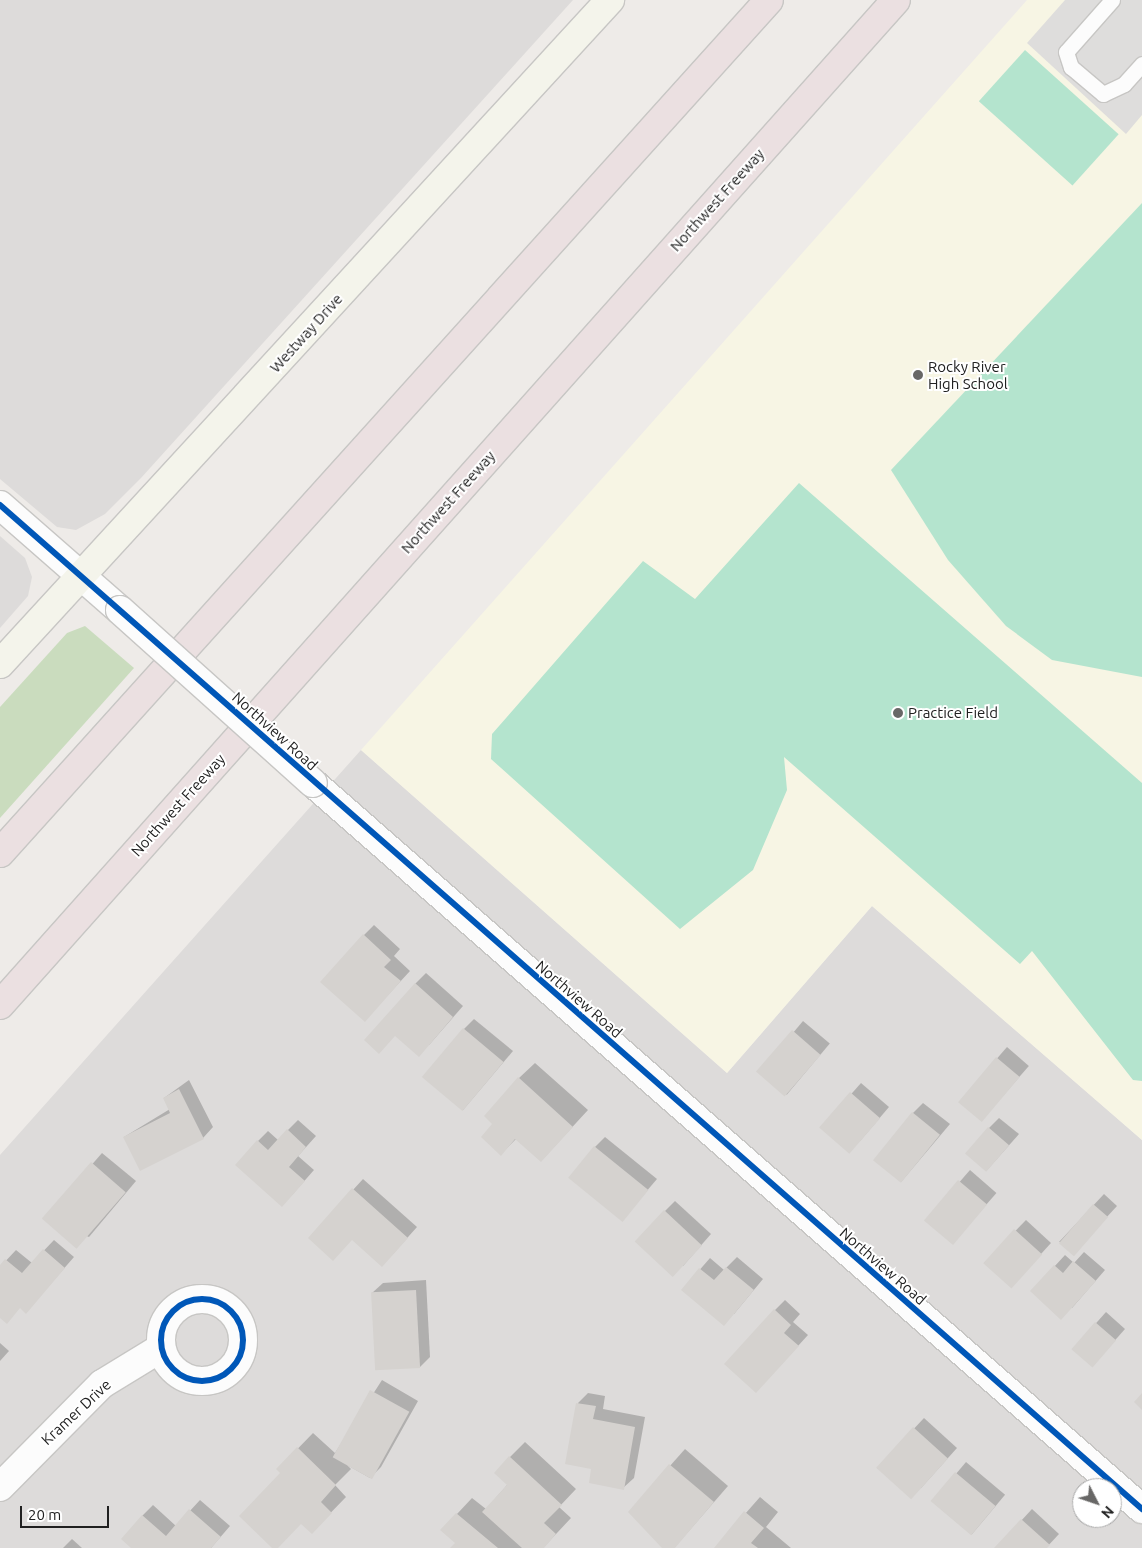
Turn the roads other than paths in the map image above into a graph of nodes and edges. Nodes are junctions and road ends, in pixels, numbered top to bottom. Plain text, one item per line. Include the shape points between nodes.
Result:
1 (610, 0) edge
2 (769, 0) edge
3 (896, 0) edge
4 (1112, 0) edge
5 (1142, 64) edge
6 (0, 505) edge
7 (83, 578) junction
8 (0, 664) edge
9 (0, 853) edge
10 (0, 1005) edge
11 (161, 1348) dead end
12 (0, 1487) edge
13 (1142, 1509) edge

1 - 7 main road, Westway Drive
2 - 9 highway
3 - 10 highway, Northwest Freeway
4 - 5 lane via 1066,52 1071,67 1103,94 1124,84
6 - 7 street, Northview Road
7 - 8 main road, Westway Drive
7 - 13 street, Northview Road, bridge
11 - 12 street, Kramer Drive via 102,1384

